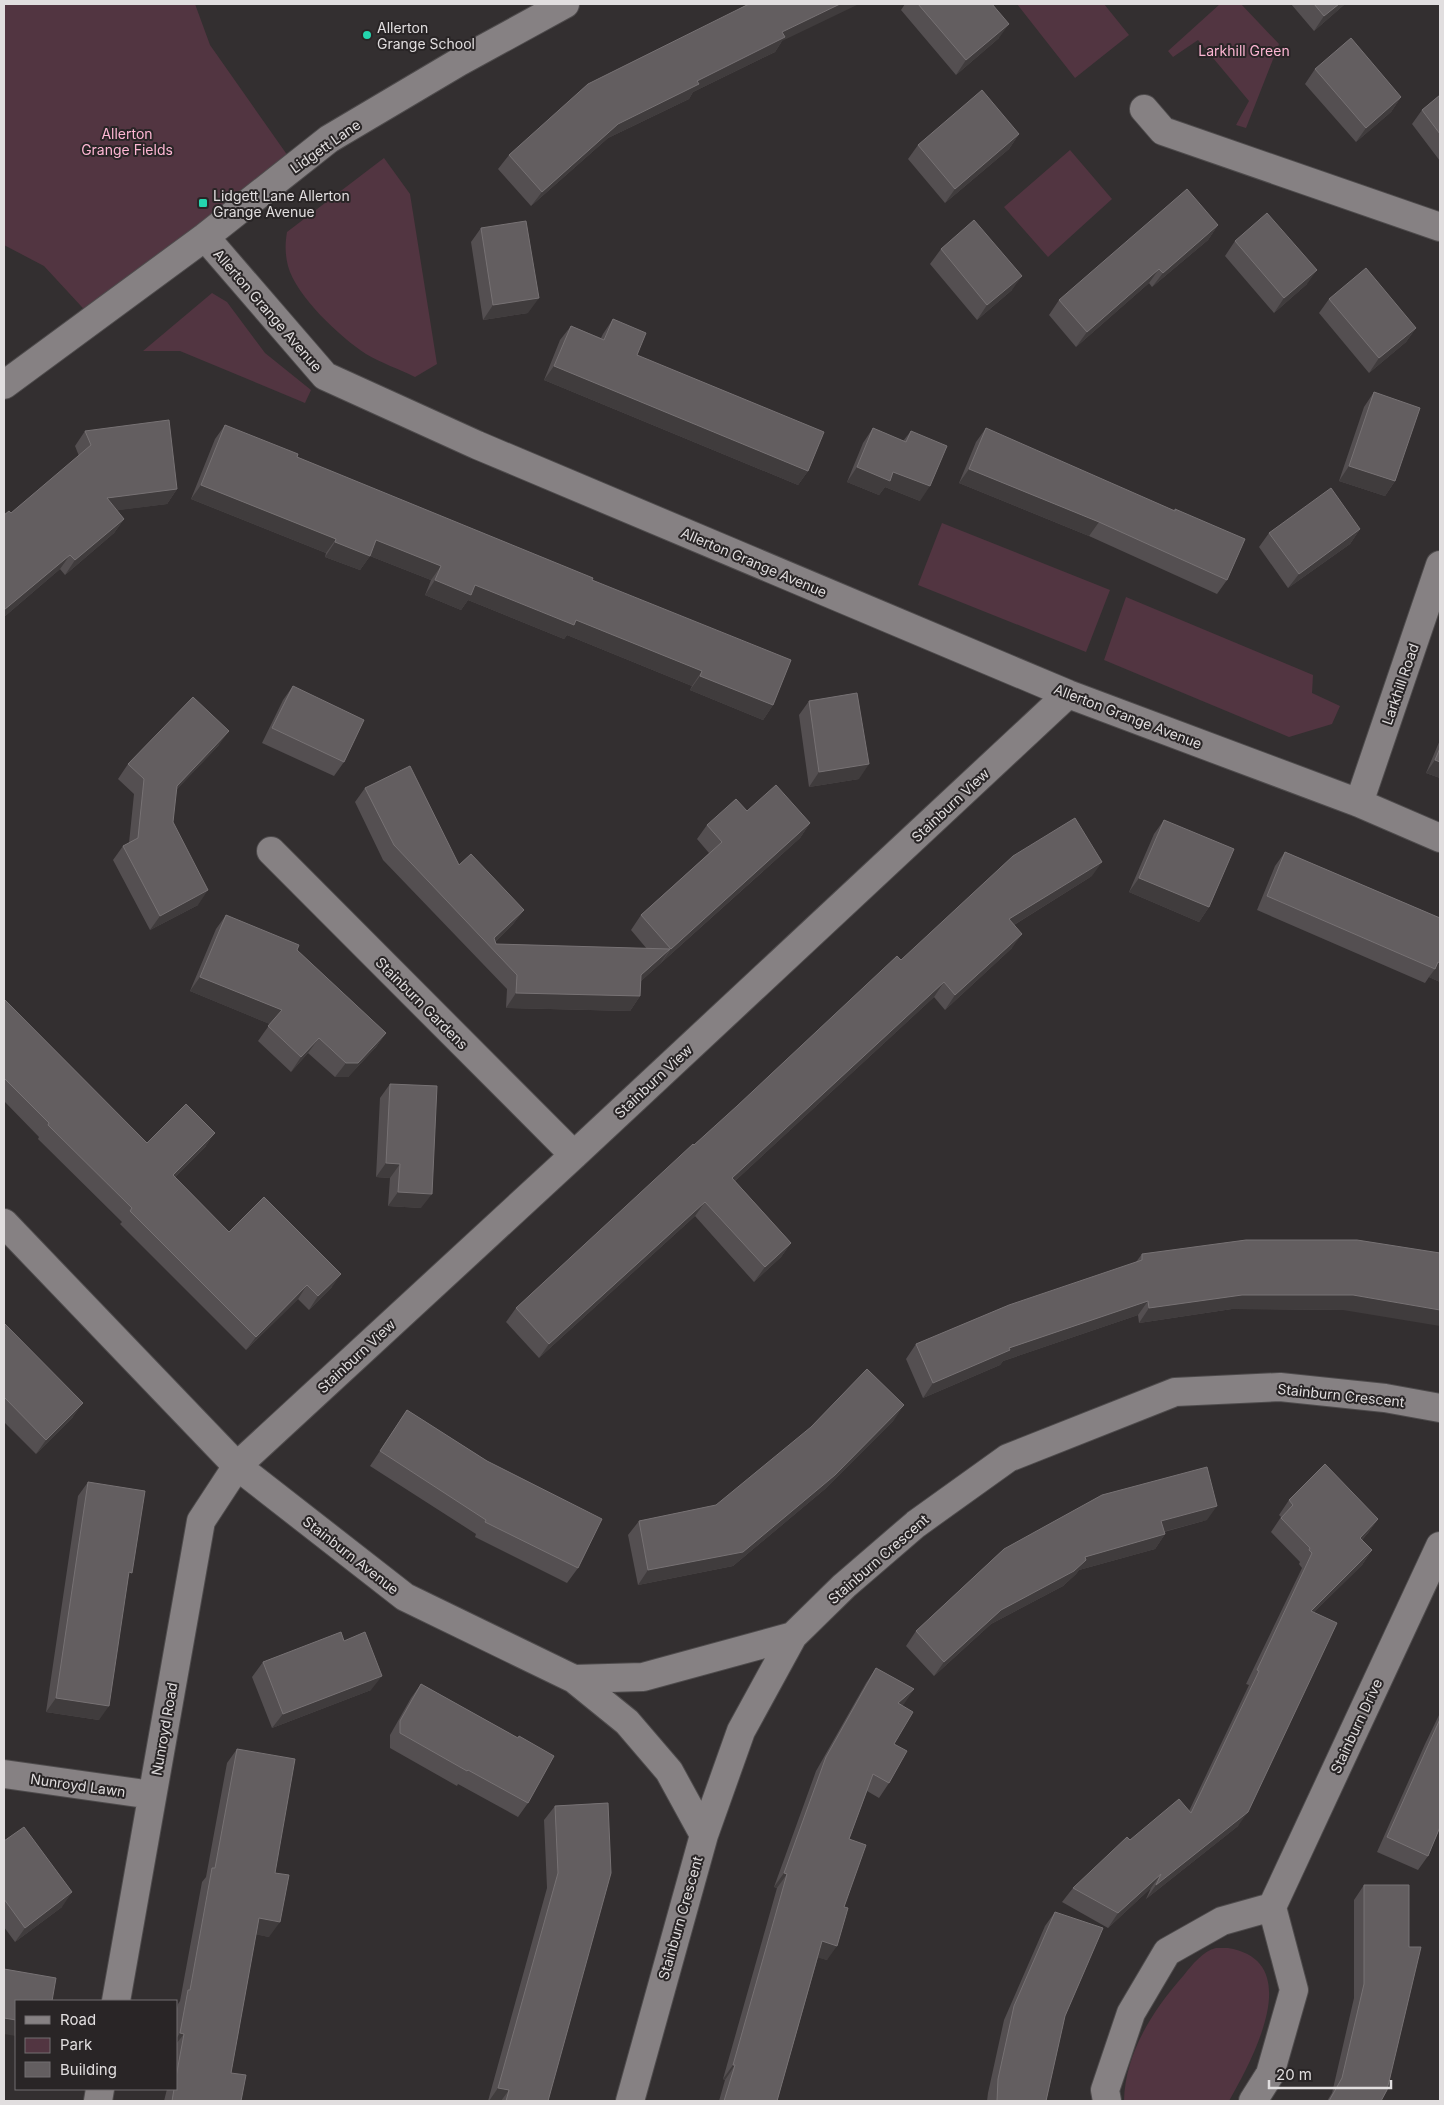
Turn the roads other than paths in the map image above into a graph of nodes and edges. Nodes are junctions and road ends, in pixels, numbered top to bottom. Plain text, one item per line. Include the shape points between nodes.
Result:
1 (565, 4) edge
2 (1144, 109) dead end
3 (1440, 226) edge
4 (205, 237) junction
5 (4, 384) edge
6 (1440, 565) edge
7 (1068, 694) junction
8 (1359, 803) junction
9 (1440, 838) edge
10 (271, 852) dead end
11 (574, 1155) junction
12 (4, 1223) edge
13 (1440, 1408) edge
14 (237, 1466) junction
15 (1440, 1546) edge
16 (793, 1636) junction
17 (574, 1679) junction
18 (4, 1774) edge
19 (152, 1795) junction
20 (704, 1835) junction
21 (1272, 1907) junction
22 (116, 2000) edge
23 (630, 2101) edge
24 (1107, 2101) edge
25 (1253, 2101) edge

1 - 4 street, Lidgett Lane via 329,139
2 - 3 street via 1163,131
4 - 5 street, Lidgett Lane
4 - 7 street, Allerton Grange Avenue via 326,376 486,449
6 - 8 street, Larkhill Road
7 - 8 street, Allerton Grange Avenue
7 - 11 street, Stainburn View
8 - 9 street, Allerton Grange Avenue
10 - 11 street, Stainburn Gardens
11 - 14 street, Stainburn View
12 - 14 street, Stainburn Avenue
13 - 16 street, Stainburn Crescent via 1385,1398 1280,1387 1175,1392 1008,1458 916,1524 844,1586
14 - 17 street, Stainburn Avenue via 405,1597
14 - 19 street, Nunroyd Road via 201,1521
15 - 21 street, Stainburn Drive
16 - 17 street, Stainburn Avenue via 643,1677
16 - 20 street, Stainburn Crescent via 741,1731
17 - 20 street via 627,1722 669,1771
18 - 19 street, Nunroyd Lawn
19 - 22 street, Nunroyd Road
20 - 23 street, Stainburn Crescent
21 - 24 street via 1222,1922 1167,1952 1131,2013 1105,2090
21 - 25 street via 1294,1990 1270,2074

